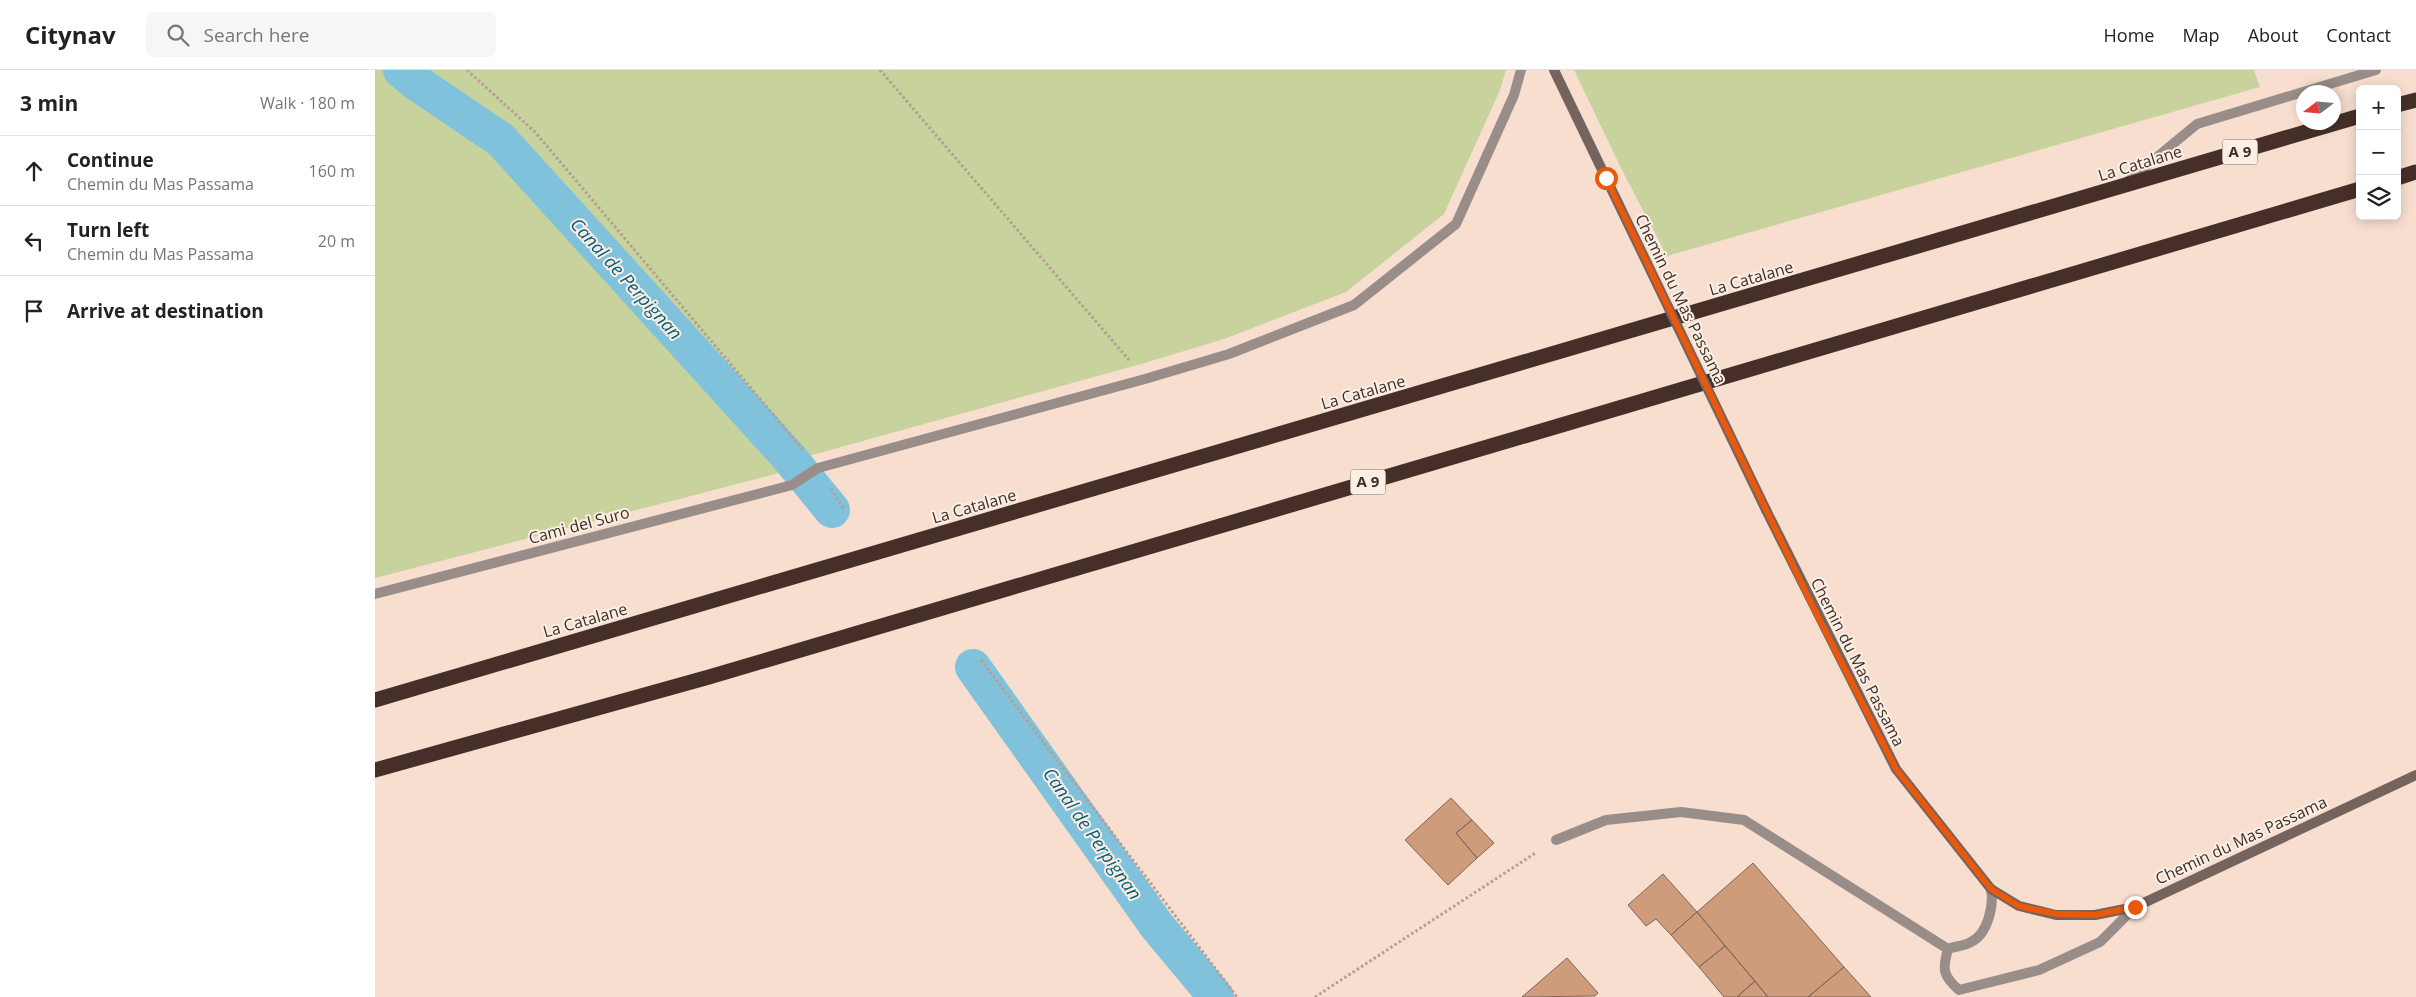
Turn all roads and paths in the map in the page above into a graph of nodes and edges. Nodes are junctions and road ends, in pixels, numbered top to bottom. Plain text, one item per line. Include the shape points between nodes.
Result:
1 (467, 70) edge
2 (880, 70) edge
3 (1521, 70) edge
4 (1554, 70) edge
5 (2376, 70) edge
6 (2416, 100) edge
7 (2401, 104) edge
8 (2356, 117) edge
9 (2416, 172) edge
10 (2401, 177) edge
11 (2121, 187) junction
12 (2356, 190) edge
13 (1145, 379) junction
14 (818, 468) junction
15 (375, 594) edge
16 (981, 660) dead end
17 (375, 700) edge
18 (375, 770) edge
19 (2416, 775) edge
20 (1556, 840) joint
21 (1991, 889) junction
22 (2135, 907) junction
23 (1948, 949) junction
24 (1958, 994) edge
25 (1237, 997) edge
26 (1315, 997) edge

1 - 14 path via 535,132
2 - 13 path
3 - 13 street, Cami del Suro via 1514,95 1456,224 1354,305 1229,354
4 - 21 street, Chemin du Mas Passama, bridge via 1766,510 1896,769
5 - 11 street via 2197,124
6 - 7 highway
8 - 11 highway, La Catalane / A 9
9 - 10 highway
11 - 17 highway, La Catalane / A 9
12 - 18 highway, A 9 via 719,674
13 - 14 street, Cami del Suro
14 - 15 street, Cami del Suro via 791,485
16 - 25 path
19 - 22 street, Chemin du Mas Passama
20 - 23 street via 1606,820 1681,812 1744,820
20 - 26 path
21 - 22 street, Chemin du Mas Passama via 2019,906 2056,914 2095,915
21 - 23 street via 1994,903 1984,929 1971,942
22 - 24 street via 2100,942 2039,970
23 - 24 street via 1943,964 1947,979

